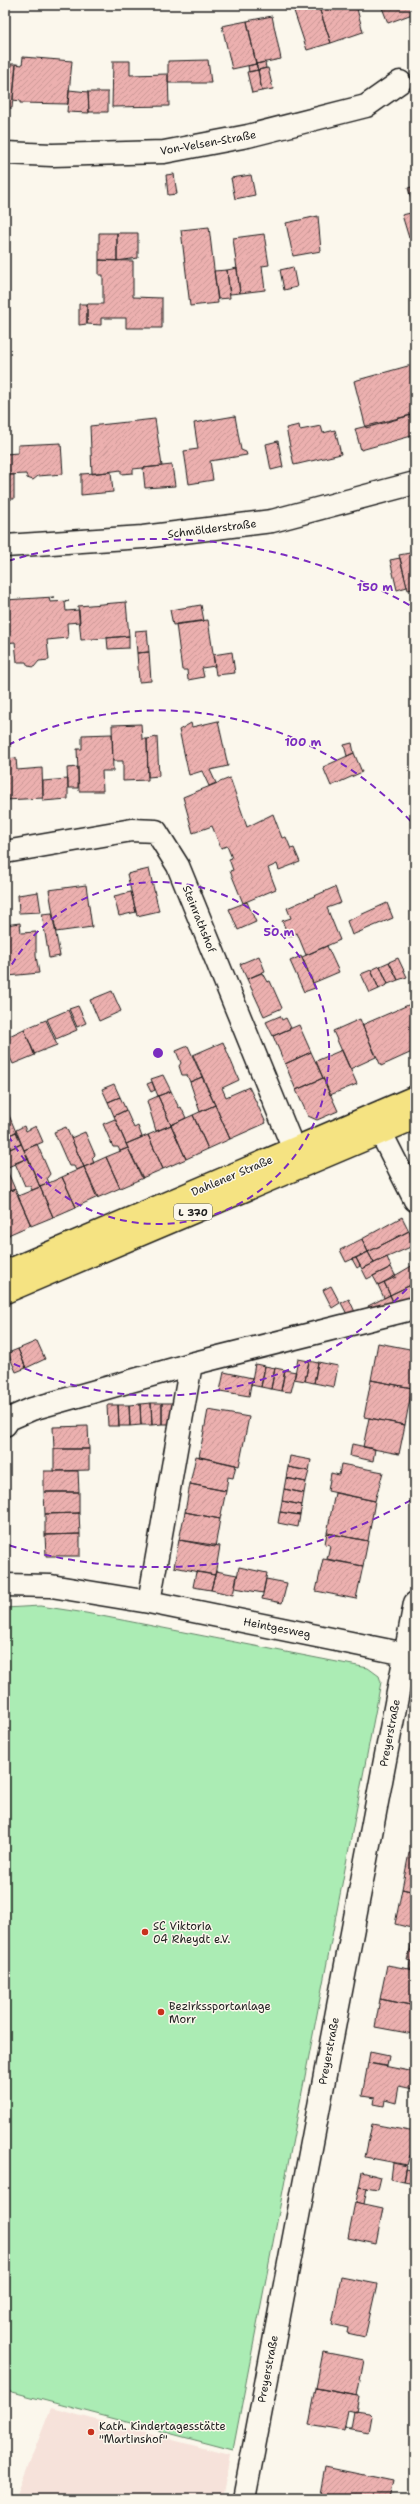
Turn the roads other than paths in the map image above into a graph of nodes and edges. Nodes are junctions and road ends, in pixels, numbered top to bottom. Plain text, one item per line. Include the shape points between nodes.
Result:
1 (400, 82) dead end
2 (5, 153) edge
3 (415, 483) edge
4 (5, 546) edge
5 (5, 852) edge
6 (415, 1097) edge
7 (415, 1118) edge
8 (381, 1133) junction
9 (294, 1150) junction
10 (415, 1200) edge
11 (5, 1272) edge
12 (5, 1292) edge
13 (415, 1308) edge
14 (191, 1364) junction
15 (6, 1418) edge
16 (5, 1585) edge
17 (149, 1602) junction
18 (415, 1603) edge
19 (410, 1655) edge
20 (244, 2499) edge

1 - 2 street, Von-Velsen-Straße via 366,106 248,136 164,152 52,155
3 - 4 street, Schmölderstraße via 272,521 143,537
5 - 9 street, Steinrathshof via 132,830 156,832 178,866
6 - 9 main road, Dahlener Straße / L 370
7 - 8 main road, Dahlener Straße / L 370
8 - 10 street
8 - 12 main road, Dahlener Straße / L 370
9 - 11 main road, Dahlener Straße / L 370
13 - 14 street
14 - 15 street
14 - 17 street
16 - 17 street, Heintgesweg via 51,1586
17 - 19 street, Heintgesweg
18 - 19 street, Preyerstraße
19 - 20 street, Preyerstraße

